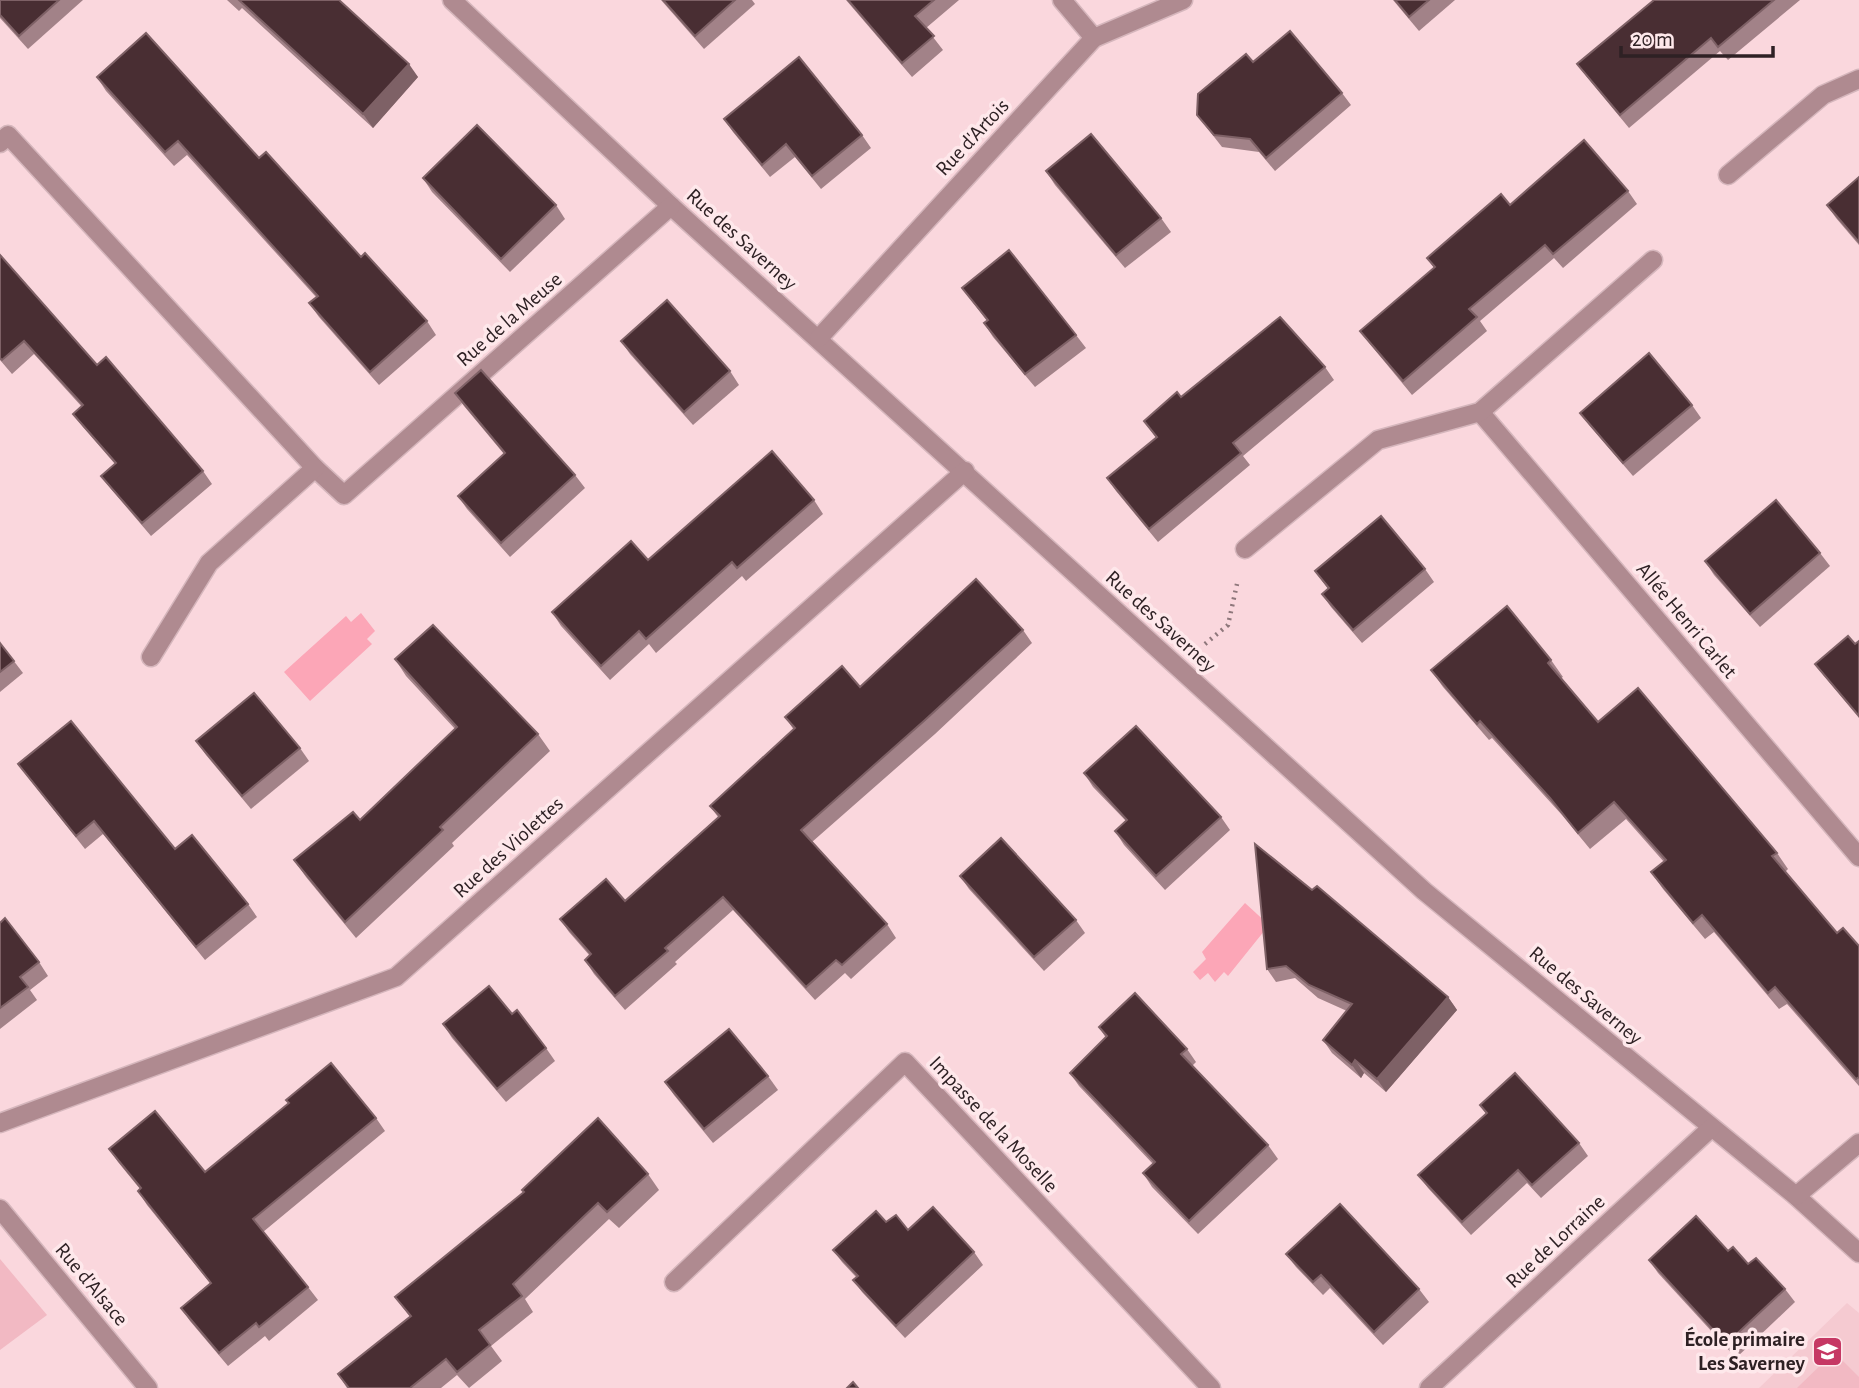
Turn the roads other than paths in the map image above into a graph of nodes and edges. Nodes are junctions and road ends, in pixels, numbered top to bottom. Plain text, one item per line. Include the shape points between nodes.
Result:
1 (452, 0) edge
2 (1062, 0) edge
3 (1183, 0) edge
4 (1094, 38) junction
5 (1859, 79) edge
6 (0, 143) edge
7 (1728, 175) dead end
8 (671, 206) junction
9 (1653, 260) dead end
10 (818, 338) junction
11 (1480, 412) junction
12 (315, 468) junction
13 (965, 471) junction
14 (1245, 549) road end
15 (151, 657) dead end
16 (1859, 857) edge
17 (0, 1124) edge
18 (1711, 1128) junction
19 (1859, 1143) edge
20 (1796, 1196) junction
21 (0, 1209) edge
22 (1859, 1253) edge
23 (674, 1282) dead end
24 (148, 1388) edge
25 (1211, 1388) edge
26 (1429, 1388) edge

1 - 8 street, Rue des Saverney
2 - 4 street
3 - 4 street, Rue d'Artois
4 - 10 street, Rue d'Artois
5 - 7 street via 1823,95
6 - 12 street, Rue de la Meuse via 8,135
8 - 10 street, Rue des Saverney
8 - 12 street, Rue de la Meuse via 344,495
9 - 11 street
10 - 13 street, Rue des Saverney
11 - 14 street via 1378,440
11 - 16 street, Allée Henri Carlet
12 - 15 street via 209,564
13 - 17 street, Rue des Violettes via 396,977
13 - 18 street, Rue des Saverney via 1424,891
18 - 20 street, Rue des Saverney
18 - 26 street, Rue de Lorraine
19 - 20 street
20 - 22 street, Rue des Saverney
21 - 24 street, Rue d'Alsace
23 - 25 street, Impasse de la Moselle via 905,1062

